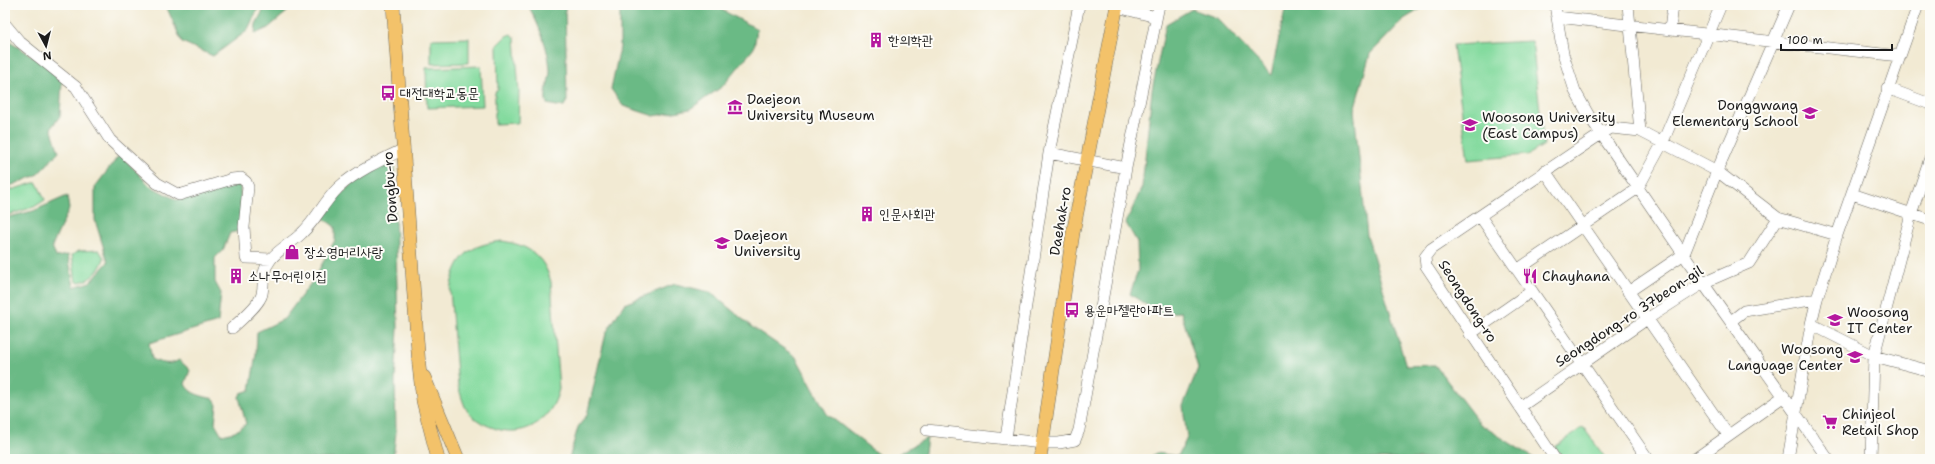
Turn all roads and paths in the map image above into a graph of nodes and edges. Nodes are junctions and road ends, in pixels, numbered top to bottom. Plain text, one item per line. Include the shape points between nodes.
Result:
1 (393, 5) edge
2 (1079, 5) edge
3 (1159, 5) edge
4 (1555, 5) edge
5 (1628, 5) edge
6 (1673, 5) edge
7 (1721, 5) edge
8 (1789, 5) edge
9 (1918, 5) edge
10 (1114, 6) edge
11 (1156, 17) junction
12 (1557, 17) junction
13 (5, 24) edge
14 (1630, 25) junction
15 (1670, 30) junction
16 (1708, 36) junction
17 (1772, 42) junction
18 (1899, 56) junction
19 (1888, 88) junction
20 (1930, 104) edge
21 (1640, 131) junction
22 (1601, 134) junction
23 (1662, 144) junction
24 (404, 149) junction
25 (1049, 153) junction
26 (1930, 158) edge
27 (1088, 160) junction
28 (1126, 168) junction
29 (1545, 171) junction
30 (1717, 171) junction
31 (1638, 188) junction
32 (1852, 194) junction
33 (1911, 214) junction
34 (1480, 216) junction
35 (1778, 218) junction
36 (1930, 220) edge
37 (1583, 226) junction
38 (1837, 235) junction
39 (1684, 254) junction
40 (271, 259) junction
41 (1517, 270) junction
42 (1703, 283) junction
43 (1532, 291) junction
44 (1628, 292) junction
45 (1817, 299) junction
46 (1647, 319) junction
47 (1731, 321) junction
48 (1811, 324) junction
49 (232, 328) dead end
50 (1470, 334) junction
51 (1874, 356) junction
52 (1582, 364) junction
53 (420, 366) junction
54 (1930, 371) edge
55 (1784, 396) junction
56 (1520, 407) junction
57 (1795, 415) junction
58 (927, 430) dead end
59 (1728, 435) junction
60 (1006, 438) junction
61 (1042, 443) junction
62 (438, 459) edge
63 (458, 459) edge
64 (1040, 459) edge
65 (1555, 459) edge
66 (1648, 459) edge
67 (1695, 459) edge
68 (1788, 459) edge
69 (1828, 459) edge
70 (1871, 459) edge

1 - 24 main road, Dongbu-ro
2 - 25 street, Daehak-ro
3 - 11 street
4 - 12 street
5 - 14 street
6 - 15 street
7 - 16 street
8 - 17 street
9 - 18 street
10 - 11 street, Daehak-ro
10 - 27 main road, Daehak-ro
11 - 28 street
12 - 14 street
12 - 22 street via 1563,54 1576,90
13 - 40 street via 20,42 76,87 110,140 157,183 179,195 232,179 241,178 246,182 246,258
14 - 15 street
14 - 21 street
15 - 16 street
16 - 17 street
16 - 23 street
17 - 18 street
17 - 30 street
18 - 19 street
19 - 20 street
19 - 32 street
21 - 22 street, Seongdong-ro via 1611,128
21 - 23 street
22 - 29 street, Seongdong-ro
22 - 31 street
23 - 30 street
23 - 31 street
24 - 40 street via 377,162 339,187 301,235
24 - 53 main road, Dongbu-ro
25 - 27 street
25 - 60 street, Daehak-ro
26 - 33 street
27 - 28 street
27 - 61 main road, Daehak-ro via 1073,233
28 - 61 street via 1075,440 1059,444
29 - 34 street, Seongdong-ro
29 - 37 street
30 - 35 street
30 - 39 street
31 - 37 street
31 - 39 street
32 - 33 street
32 - 38 street
33 - 36 street
33 - 51 street
34 - 41 street
34 - 50 street, Seongdong-ro via 1431,249 1426,257 1426,266
35 - 38 street
35 - 42 street, Seongdong-ro 37beon-gil via 1749,263
37 - 41 street
37 - 44 street
38 - 45 street
39 - 42 street
39 - 44 street
40 - 49 street via 264,272 262,294
41 - 43 street
42 - 46 street, Seongdong-ro 37beon-gil
42 - 47 street
43 - 50 street
43 - 52 street
44 - 46 street
45 - 47 street via 1744,311
45 - 48 street
46 - 52 street, Seongdong-ro 37beon-gil
46 - 59 street
47 - 55 street
48 - 51 street
48 - 57 street
50 - 56 street, Seongdong-ro
51 - 54 street
51 - 70 street
52 - 56 street, Seongdong-ro 37beon-gil
52 - 66 street
53 - 62 main road, Dongbu-ro via 423,401
53 - 63 main road
55 - 57 street
55 - 59 street
56 - 65 street, Seongdong-ro
57 - 68 street
57 - 69 street
58 - 60 street
59 - 67 street
60 - 61 street
61 - 64 main road, Daehak-ro

